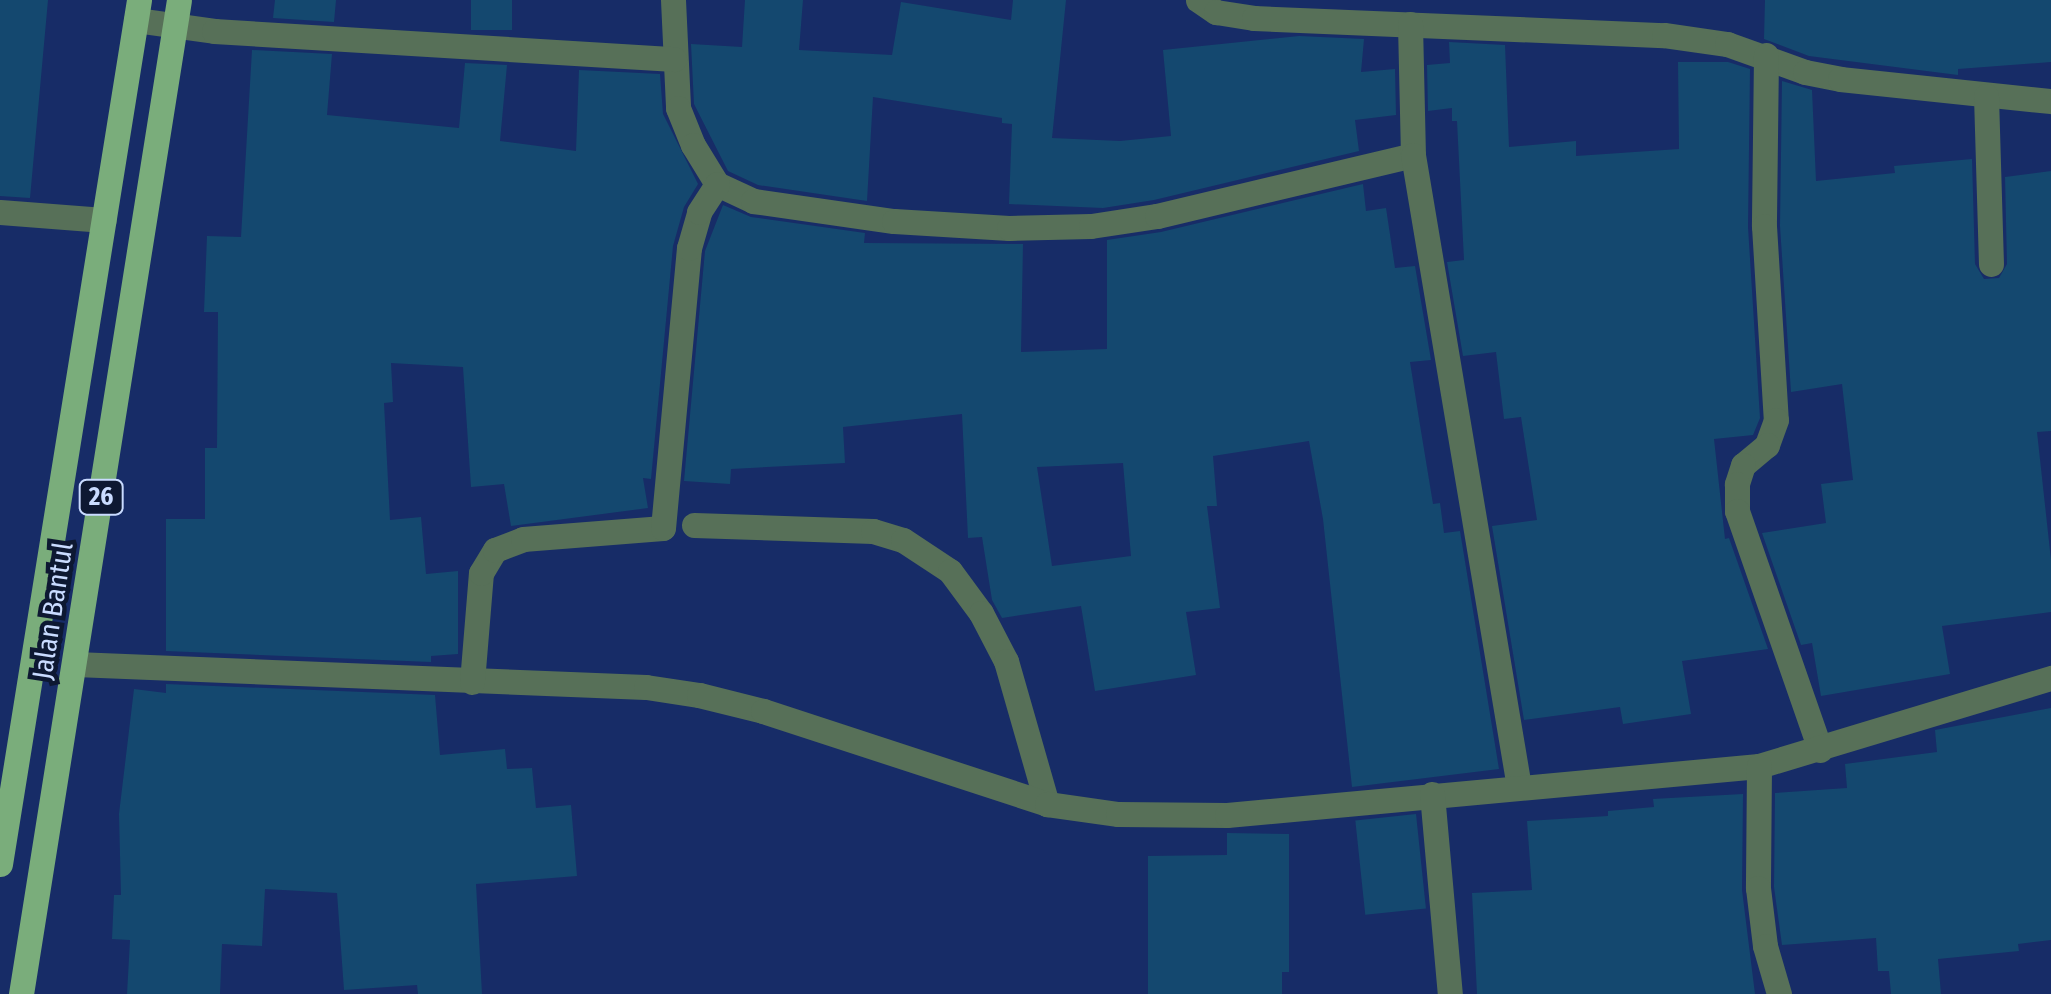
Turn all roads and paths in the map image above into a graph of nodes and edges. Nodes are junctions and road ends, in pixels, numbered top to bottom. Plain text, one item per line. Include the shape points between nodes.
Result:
1 (673, 0) edge
2 (1198, 0) edge
3 (137, 10) edge
4 (177, 13) edge
5 (1410, 24) junction
6 (1766, 55) junction
7 (674, 59) junction
8 (1986, 96) junction
9 (2051, 101) edge
10 (1412, 155) junction
11 (717, 184) junction
12 (0, 212) edge
13 (104, 220) junction
14 (1991, 264) dead end
15 (694, 525) dead end
16 (74, 664) junction
17 (2051, 678) edge
18 (472, 682) junction
19 (1820, 750) junction
20 (1760, 766) junction
21 (1519, 787) junction
22 (1432, 794) junction
23 (1048, 804) junction
24 (0, 864) edge
25 (22, 994) edge
26 (1450, 994) edge
27 (1779, 994) edge

1 - 7 street
2 - 5 street via 1216,12 1254,18
3 - 4 street
3 - 13 main road, Jalan Bantul / 26
4 - 7 street
4 - 16 main road, Jalan Bantul / 26
5 - 6 street via 1664,35
5 - 10 street
6 - 8 street via 1840,79
6 - 19 street via 1764,226 1776,420 1767,445 1742,465 1737,510
7 - 11 street via 678,108
8 - 9 street
8 - 14 street
10 - 11 street via 1091,226 894,221 753,201
10 - 21 street
11 - 18 street via 689,248 663,528 523,540 495,550 479,585
12 - 13 street
13 - 24 main road, Jalan Bantul / 26
15 - 23 street via 873,531 903,540 950,571 1006,661
16 - 18 street
16 - 25 main road, Jalan Bantul / 26
17 - 19 street
18 - 23 street via 699,695
19 - 20 street
20 - 21 street
20 - 27 street via 1758,888 1764,946
21 - 22 street
22 - 23 street via 1227,815 1118,814
22 - 26 street

